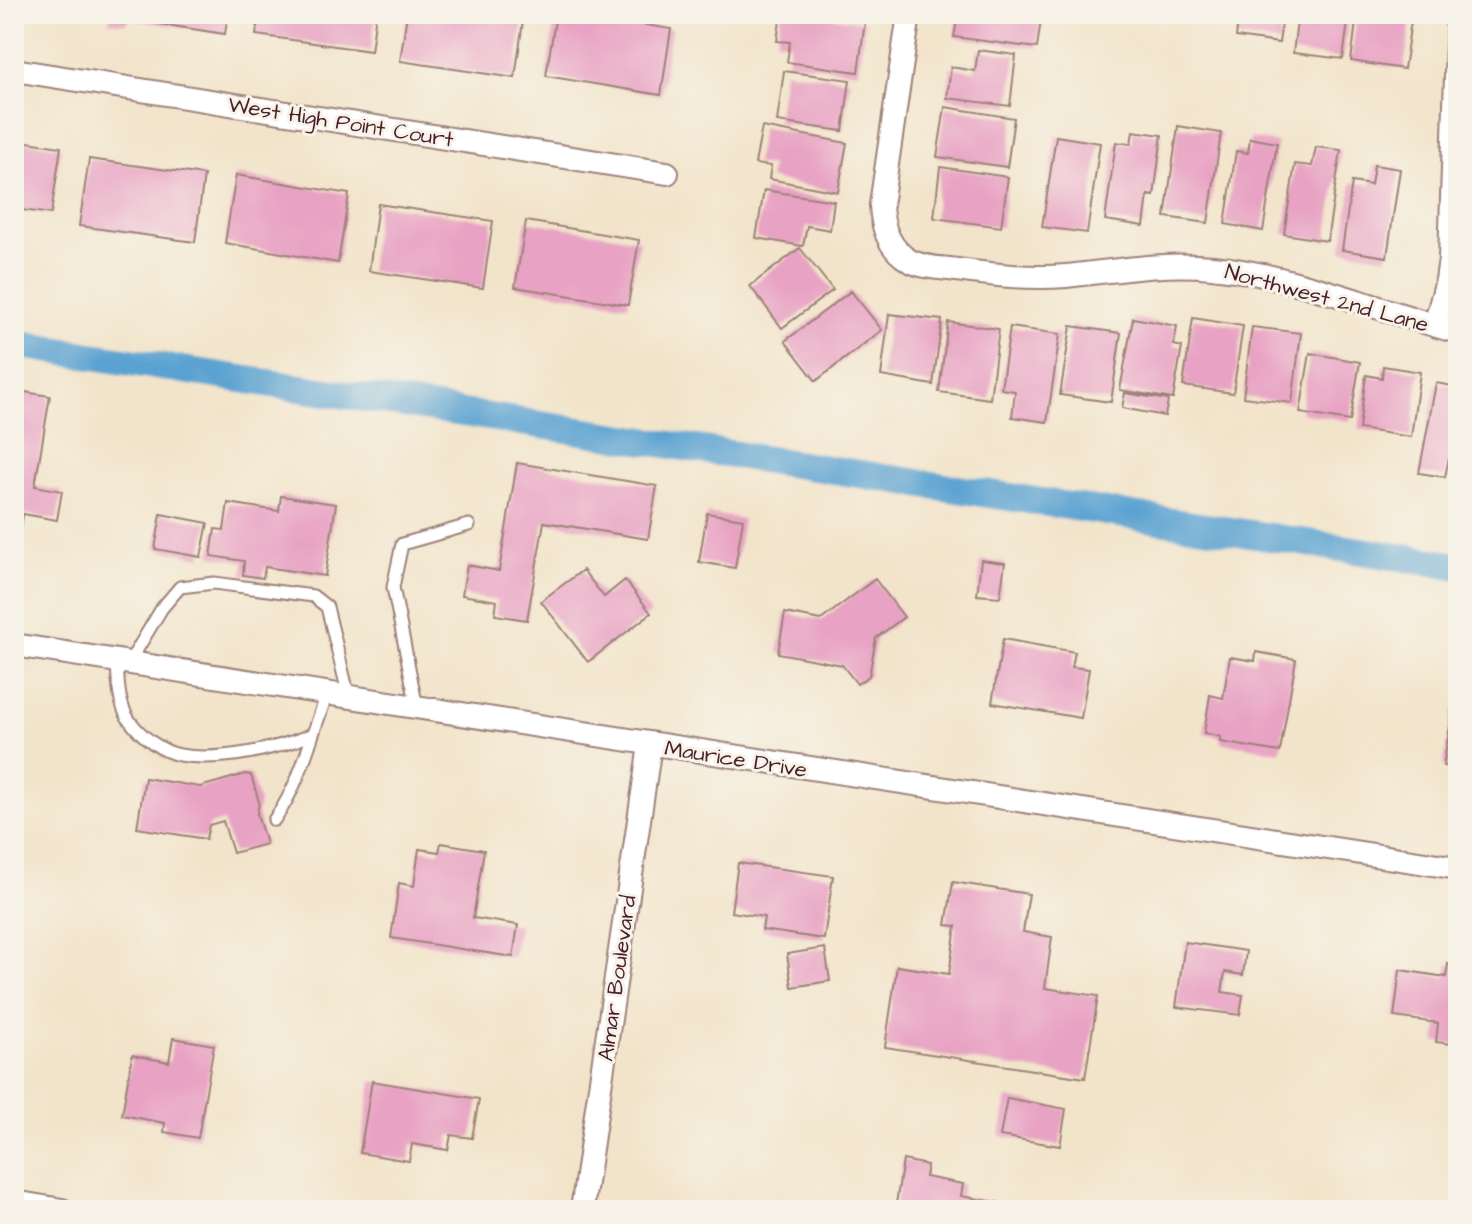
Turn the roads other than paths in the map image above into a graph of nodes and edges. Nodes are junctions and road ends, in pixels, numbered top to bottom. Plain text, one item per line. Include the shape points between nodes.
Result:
1 (909, 14) edge
2 (1458, 14) edge
3 (14, 70) edge
4 (667, 173) dead end
5 (1435, 325) junction
6 (1458, 332) edge
7 (469, 525) dead end
8 (14, 645) edge
9 (123, 662) junction
10 (338, 696) junction
11 (417, 709) junction
12 (313, 734) junction
13 (650, 745) junction
14 (274, 820) dead end
15 (1458, 868) edge
16 (14, 1202) edge
17 (62, 1210) edge
18 (582, 1210) edge

1 - 5 street, Northwest 2nd Lane via 881,205 888,240 909,260 1009,277 1155,265 1210,266
2 - 5 street via 1450,259
3 - 4 street, West High Point Court
5 - 6 street, Northwest 2nd Lane
7 - 11 lane via 402,544 393,587
8 - 9 street, Maurice Drive
9 - 10 street, Maurice Drive
9 - 10 lane via 180,587 214,583 313,596 327,607
9 - 12 lane via 119,691 129,720 151,742 179,755 254,752
10 - 11 street, Maurice Drive
10 - 12 lane
11 - 13 street, Maurice Drive
12 - 14 lane via 297,781
13 - 15 street, Maurice Drive
13 - 18 street, Almar Boulevard
16 - 17 street

